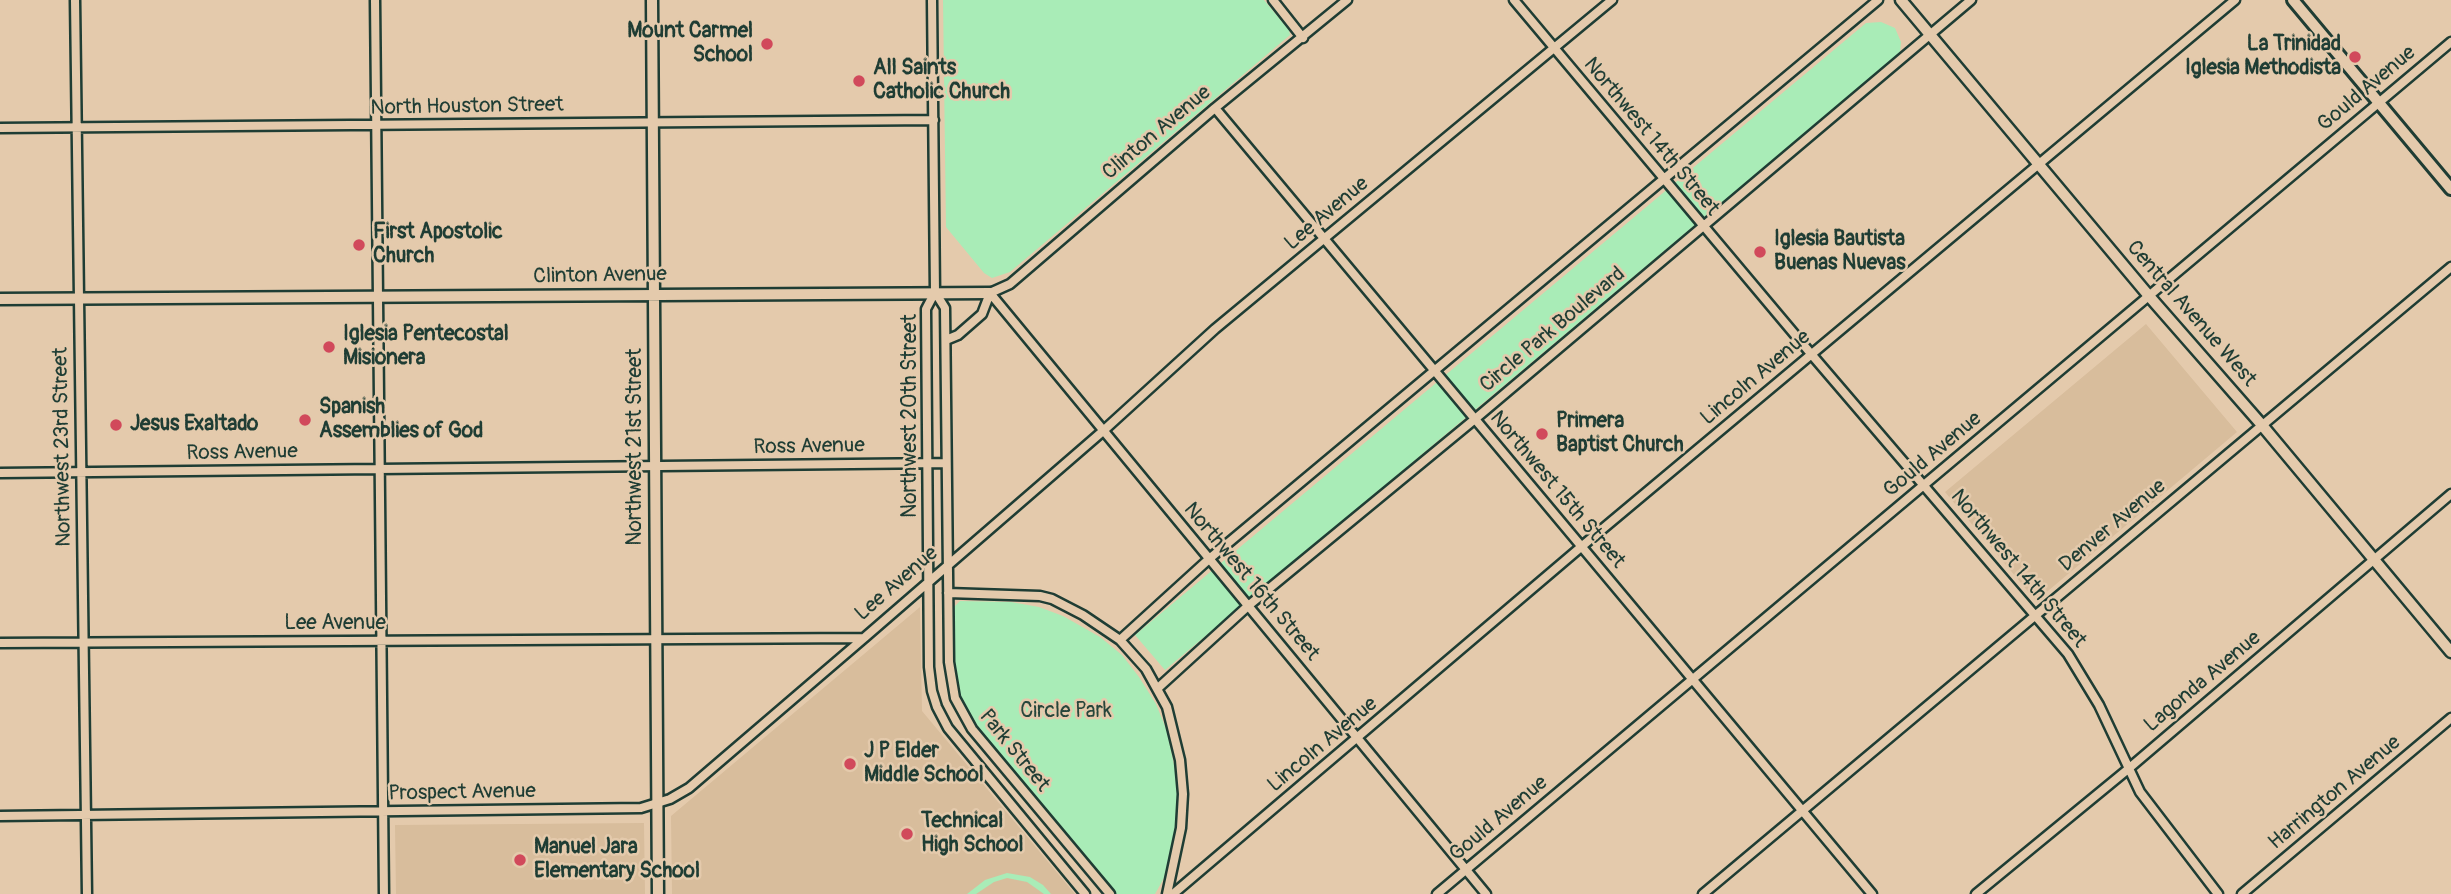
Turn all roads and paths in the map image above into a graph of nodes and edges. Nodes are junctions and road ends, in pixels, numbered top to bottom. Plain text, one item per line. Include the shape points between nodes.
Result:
1 (75, 0) edge
2 (375, 0) edge
3 (652, 0) edge
4 (932, 0) edge
5 (1273, 0) edge
6 (1347, 0) edge
7 (1514, 0) edge
8 (1612, 0) edge
9 (1878, 0) edge
10 (1902, 0) edge
11 (1971, 0) edge
12 (2235, 0) edge
13 (2292, 0) edge
14 (1931, 34) junction
15 (1303, 38) junction
16 (2451, 42) edge
17 (1555, 49) junction
18 (2378, 102) junction
19 (1215, 108) junction
20 (934, 120) junction
21 (652, 122) junction
22 (377, 126) junction
23 (77, 127) junction
24 (0, 128) edge
25 (2038, 164) junction
26 (1663, 179) junction
27 (2451, 189) edge
28 (1703, 226) junction
29 (1324, 239) junction
30 (2451, 267) edge
31 (935, 292) junction
32 (990, 292) junction
33 (654, 295) junction
34 (2149, 296) junction
35 (378, 298) junction
36 (0, 299) edge
37 (78, 299) junction
38 (946, 340) junction
39 (1812, 355) junction
40 (1434, 370) junction
41 (1475, 419) junction
42 (2261, 424) junction
43 (1102, 430) junction
44 (946, 463) junction
45 (927, 464) junction
46 (656, 467) junction
47 (380, 469) junction
48 (82, 472) junction
49 (0, 473) edge
50 (1924, 485) junction
51 (2451, 494) edge
52 (1581, 547) junction
53 (1209, 559) junction
54 (2373, 559) junction
55 (948, 563) junction
56 (928, 584) junction
57 (947, 593) junction
58 (1248, 606) junction
59 (2035, 615) junction
60 (864, 638) junction
61 (657, 639) junction
62 (1120, 640) junction
63 (383, 641) junction
64 (0, 643) edge
65 (84, 643) junction
66 (2451, 652) edge
67 (1693, 680) junction
68 (1158, 688) junction
69 (2451, 718) edge
70 (1357, 739) junction
71 (2127, 770) junction
72 (657, 804) junction
73 (1801, 810) junction
74 (384, 811) junction
75 (0, 816) edge
76 (86, 817) junction
77 (1466, 870) junction
78 (87, 894) edge
79 (384, 894) edge
80 (658, 894) edge
81 (1085, 894) edge
82 (1110, 894) edge
83 (1167, 894) edge
84 (1173, 894) edge
85 (1437, 894) edge
86 (1486, 894) edge
87 (1703, 894) edge
88 (1872, 894) edge
89 (1976, 894) edge
90 (2218, 894) edge
91 (2242, 894) edge

1 - 23 street, Northwest 23rd Street
2 - 22 street
3 - 21 street, Northwest 21st Street
4 - 20 street, Northwest 20th Street
5 - 15 street
6 - 15 street, Clinton Avenue
7 - 17 street, Northwest 14th Street
8 - 17 street, Lee Avenue
9 - 26 street
10 - 14 street, Central Avenue West
11 - 14 street, Circle Park Boulevard
12 - 25 street, Lincoln Avenue
13 - 18 main road
14 - 25 street, Central Avenue West
14 - 28 street, Circle Park Boulevard
15 - 19 street, Clinton Avenue
16 - 18 street, Gould Avenue
17 - 26 street, Northwest 14th Street
17 - 29 street, Lee Avenue
18 - 27 main road
18 - 34 street, Gould Avenue
19 - 29 street, Northwest 15th Street
19 - 32 street, Clinton Avenue via 1010,284
20 - 21 street, North Houston Street
20 - 31 street, Northwest 20th Street
21 - 22 street, North Houston Street
21 - 33 street, Northwest 21st Street
22 - 23 street, North Houston Street
22 - 35 street
23 - 24 street, North Houston Street
23 - 37 street, Northwest 23rd Street
25 - 34 street, Central Avenue West
25 - 39 street, Lincoln Avenue
26 - 28 street, Northwest 14th Street
26 - 40 street
28 - 39 street, Northwest 14th Street
28 - 41 street, Circle Park Boulevard
29 - 40 street, Northwest 15th Street
29 - 43 street, Lee Avenue
30 - 42 street, Denver Avenue
31 - 32 street, Clinton Avenue
31 - 33 street, Clinton Avenue
31 - 38 street, Northwest 20th Street via 945,308
31 - 45 street, Northwest 20th Street via 926,309
32 - 38 street via 982,314
32 - 43 street, Northwest 16th Street
33 - 35 street, Clinton Avenue
33 - 46 street, Northwest 21st Street
34 - 42 street, Central Avenue West
34 - 50 street, Gould Avenue
35 - 37 street, Clinton Avenue
35 - 47 street
36 - 37 street, Clinton Avenue
37 - 48 street, Northwest 23rd Street
38 - 44 street, Northwest 20th Street
39 - 50 street, Northwest 14th Street
39 - 52 street, Lincoln Avenue
40 - 41 street, Northwest 15th Street
40 - 53 street
41 - 52 street, Northwest 15th Street
41 - 58 street, Circle Park Boulevard
42 - 54 street, Central Avenue West
42 - 59 street, Denver Avenue
43 - 53 street, Northwest 16th Street
43 - 55 street, Lee Avenue
44 - 45 street, Ross Avenue
44 - 55 street, Northwest 20th Street
45 - 46 street, Ross Avenue
45 - 56 street, Northwest 20th Street
46 - 47 street, Ross Avenue
46 - 61 street, Northwest 21st Street
47 - 48 street, Ross Avenue
47 - 63 street
48 - 49 street, Ross Avenue
48 - 65 street, Northwest 23rd Street
50 - 59 street, Northwest 14th Street
50 - 67 street, Gould Avenue
51 - 54 street, Lagonda Avenue
52 - 67 street, Northwest 15th Street
52 - 70 street, Lincoln Avenue
53 - 58 street, Northwest 16th Street
53 - 62 street
54 - 66 street, Central Avenue West
54 - 71 street, Lagonda Avenue
55 - 56 street, Lee Avenue
55 - 57 street, Park Street
56 - 60 street, Lee Avenue
56 - 81 street, Park Street via 929,667 942,719
57 - 62 street via 1052,599
57 - 82 street, Park Street via 948,662 962,714
58 - 68 street, Circle Park Boulevard
58 - 70 street, Northwest 16th Street
59 - 71 street, Northwest 14th Street via 2068,653 2095,698
59 - 73 street, Denver Avenue
60 - 61 street, Lee Avenue
60 - 72 street, Prospect Avenue via 690,788
61 - 63 street, Lee Avenue
61 - 72 street, Northwest 21st Street
62 - 68 street
63 - 65 street, Lee Avenue
63 - 74 street
64 - 65 street, Lee Avenue
65 - 76 street, Northwest 23rd Street
67 - 73 street, Northwest 15th Street
67 - 77 street, Gould Avenue
68 - 83 street via 1173,726 1182,794 1179,844
69 - 91 street, Harrington Avenue
70 - 77 street, Northwest 16th Street
70 - 84 street, Lincoln Avenue
71 - 89 street, Lagonda Avenue
71 - 90 street, Northwest 14th Street
72 - 74 street, Prospect Avenue via 641,808
72 - 80 street, Northwest 21st Street
73 - 87 street, Denver Avenue
73 - 88 street, Northwest 15th Street
74 - 76 street, Prospect Avenue
74 - 79 street
75 - 76 street, Prospect Avenue
76 - 78 street, Northwest 23rd Street
77 - 85 street, Gould Avenue
77 - 86 street, Northwest 16th Street

